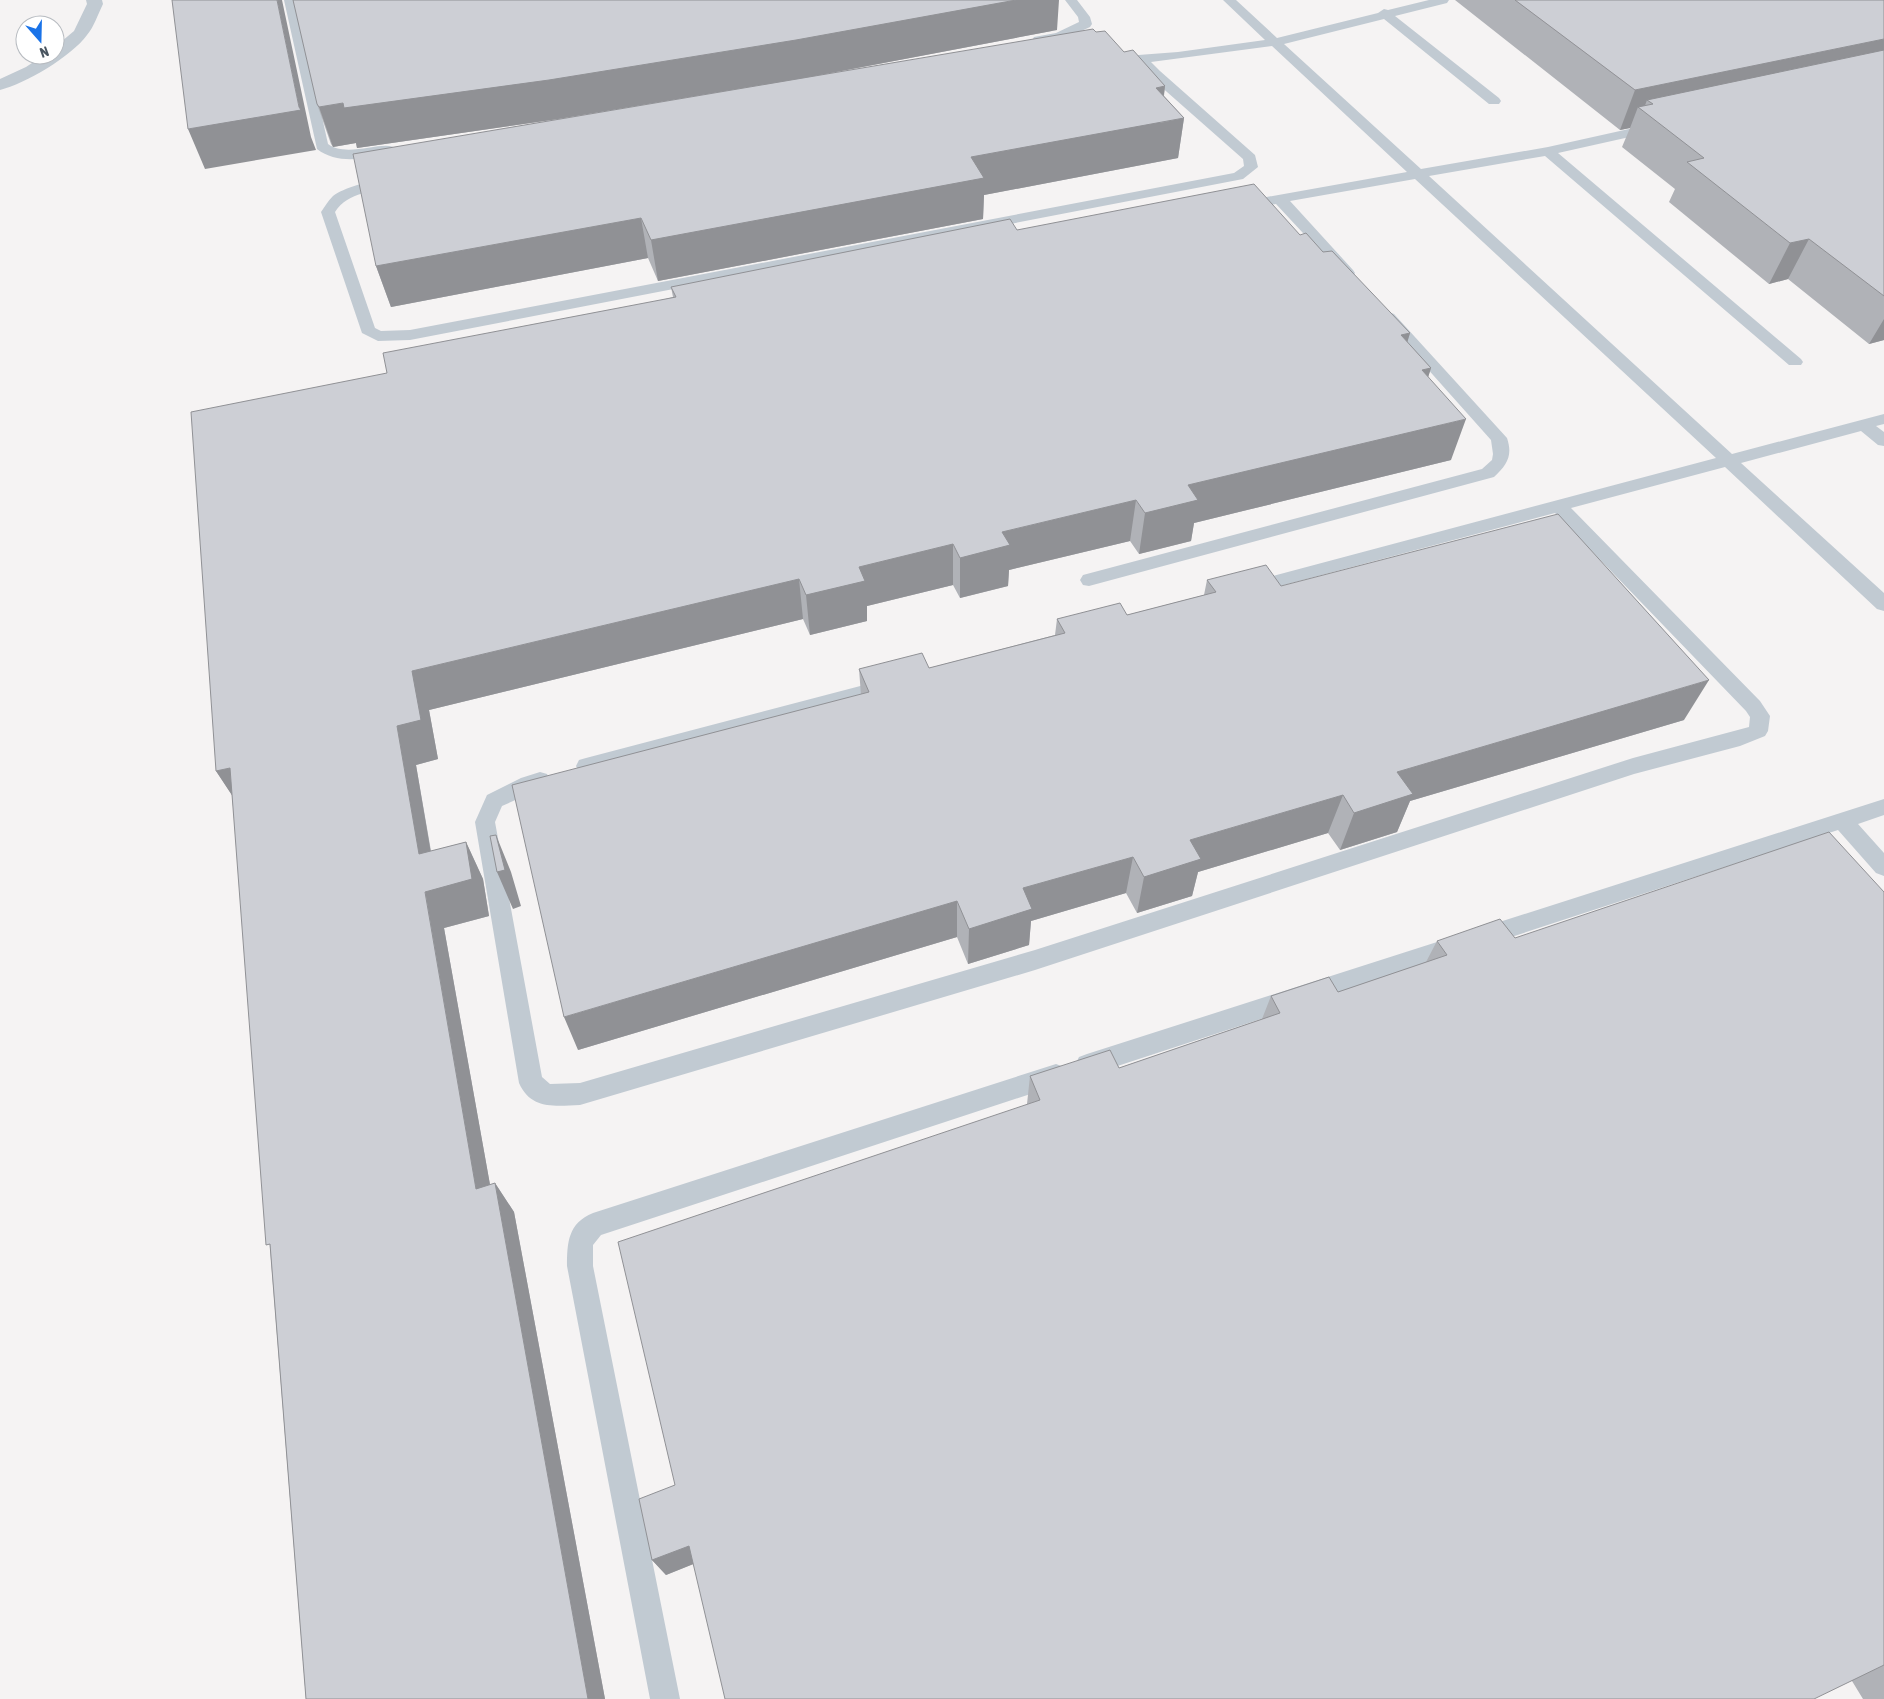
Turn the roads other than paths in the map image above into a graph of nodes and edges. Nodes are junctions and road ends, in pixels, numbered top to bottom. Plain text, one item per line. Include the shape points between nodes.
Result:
1 (94, 0) edge
2 (290, 0) edge
3 (1071, 0) edge
4 (1229, 0) edge
5 (1443, 0) edge
6 (1384, 13) junction
7 (1276, 42) junction
8 (1021, 43) edge
9 (65, 47) edge
10 (1142, 60) junction
11 (1101, 62) edge
12 (40, 65) edge
13 (0, 84) edge
14 (1494, 101) dead end
15 (1673, 124) edge
16 (406, 146) edge
17 (1548, 151) junction
18 (1418, 174) junction
19 (400, 182) edge
20 (1279, 198) junction
21 (1220, 210) edge
22 (1359, 285) edge
23 (1379, 307) edge
24 (1795, 362) dead end
25 (1884, 419) edge
26 (1863, 424) junction
27 (1884, 441) edge
28 (1729, 461) junction
29 (1559, 506) junction
30 (1089, 580) dead end
31 (1232, 593) edge
32 (1884, 604) edge
33 (904, 681) edge
34 (1884, 807) edge
35 (1842, 821) junction
36 (1884, 868) edge
37 (665, 1699) edge

1 - 9 street via 81,33
2 - 16 lane via 322,146 340,156
3 - 8 lane via 1086,24 1059,36
4 - 7 lane
5 - 6 lane
6 - 7 lane
6 - 14 lane
7 - 10 lane
7 - 18 lane
10 - 11 lane
10 - 19 lane via 1250,158 1252,167 1238,176 420,333 378,336 368,330 328,212 334,202 345,195
12 - 13 street
15 - 17 lane
17 - 18 lane
17 - 24 lane
18 - 20 lane
18 - 28 lane
20 - 21 lane
20 - 22 lane
23 - 30 lane via 1499,438 1503,450 1499,464 1488,473
25 - 26 lane
26 - 27 lane
26 - 28 lane
28 - 29 lane
28 - 32 lane
29 - 31 lane
29 - 33 lane via 1753,706 1760,716 1758,731 1633,766 1035,960 580,1094 546,1095 531,1083 485,822 494,801 528,784 563,773
34 - 35 lane
35 - 36 lane
35 - 37 lane via 593,1225 580,1241 580,1266

